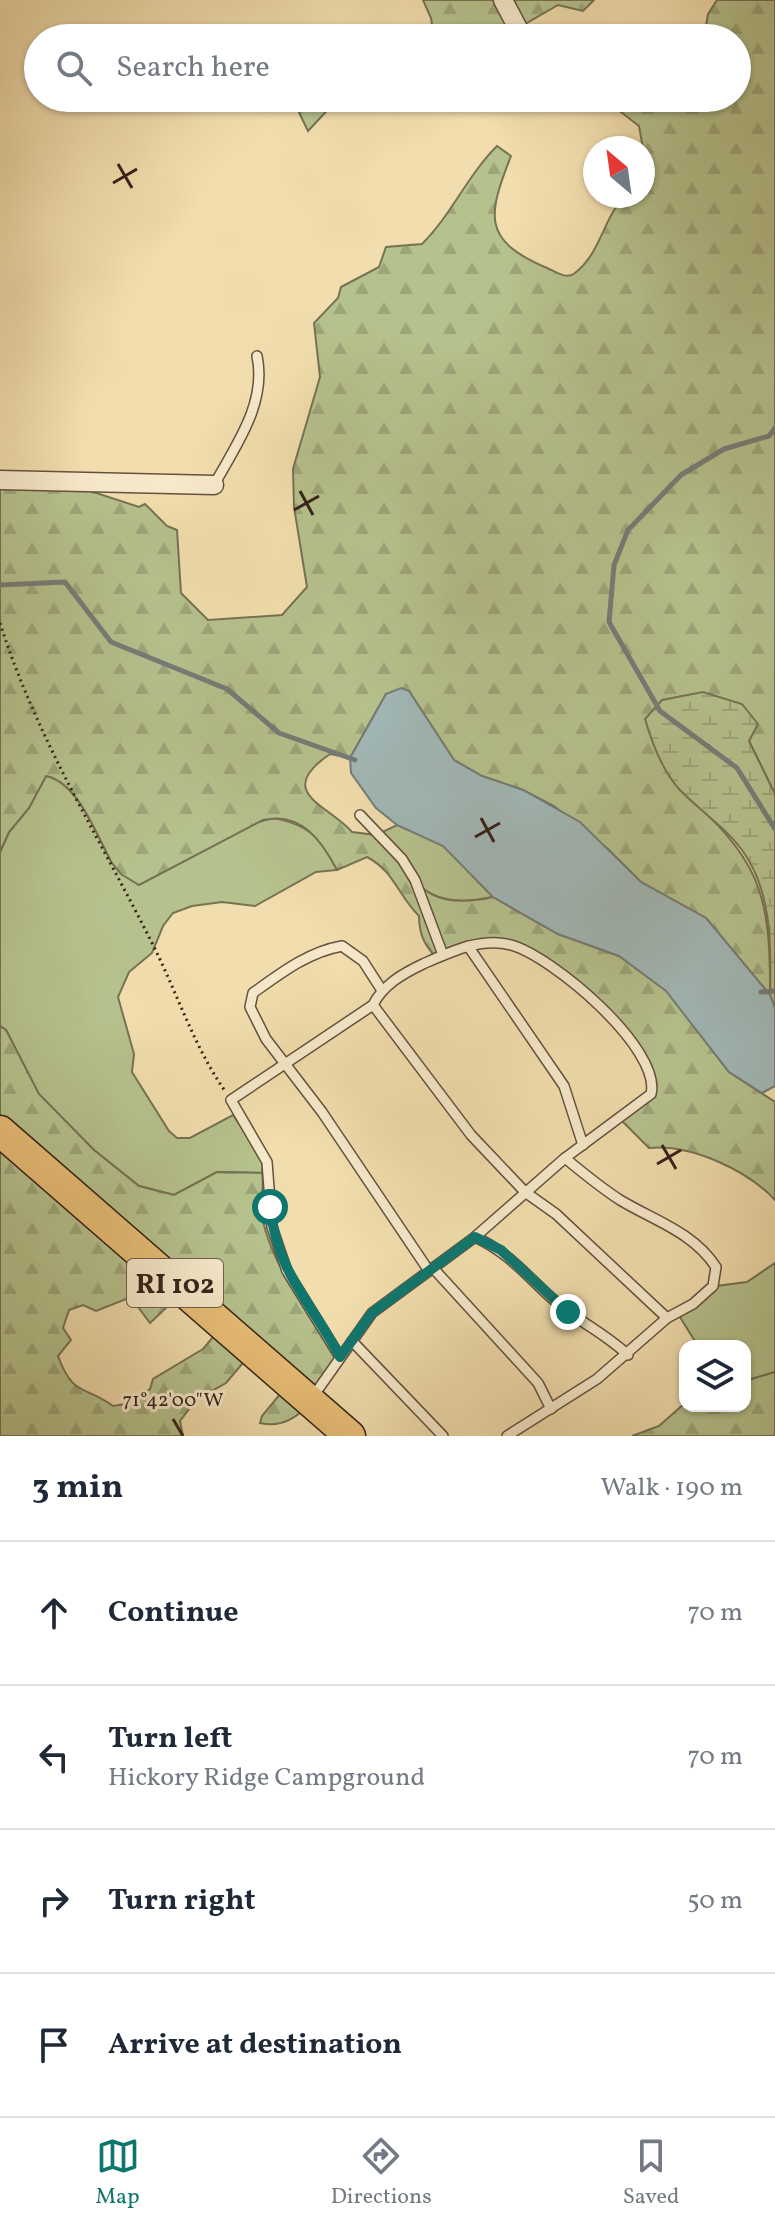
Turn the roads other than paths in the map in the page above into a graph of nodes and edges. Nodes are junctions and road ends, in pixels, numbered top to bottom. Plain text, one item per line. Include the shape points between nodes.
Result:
1 (503, 0) edge
2 (516, 24) edge
3 (257, 356) dead end
4 (0, 480) edge
5 (214, 485) joint
6 (360, 815) dead end
7 (468, 946) junction
8 (443, 955) junction
9 (381, 989) junction
10 (373, 1005) junction
11 (285, 1066) junction
12 (0, 1131) edge
13 (583, 1145) junction
14 (565, 1158) junction
15 (525, 1192) junction
16 (475, 1237) junction
17 (431, 1269) junction
18 (667, 1318) junction
19 (352, 1341) junction
20 (628, 1355) junction
21 (340, 1357) junction
22 (310, 1401) junction
23 (551, 1409) junction
24 (350, 1436) edge
25 (443, 1436) edge
26 (507, 1436) edge

1 - 2 street
3 - 5 lane via 261,376 252,413
4 - 5 street
6 - 8 lane via 415,880
7 - 8 lane
7 - 13 lane via 564,1086
7 - 13 lane via 509,945 549,962 573,980 642,1058 651,1094
8 - 9 lane
9 - 10 lane
9 - 11 lane via 363,961 342,946 319,950 253,993 250,1007
10 - 11 lane
10 - 15 lane via 471,1135
11 - 17 lane
11 - 21 lane via 231,1100 267,1162 272,1227 287,1271
12 - 22 main road, RI 102
13 - 14 lane
14 - 15 lane
14 - 18 lane via 621,1200 703,1248 716,1267 713,1286
15 - 16 lane
15 - 18 lane via 556,1214
16 - 17 lane
16 - 20 lane via 501,1250 568,1312 595,1326
17 - 19 lane via 372,1313
17 - 23 lane via 538,1383
18 - 20 lane
19 - 21 lane
19 - 25 lane
20 - 23 lane
21 - 22 lane
22 - 24 main road, RI 102
23 - 26 lane

